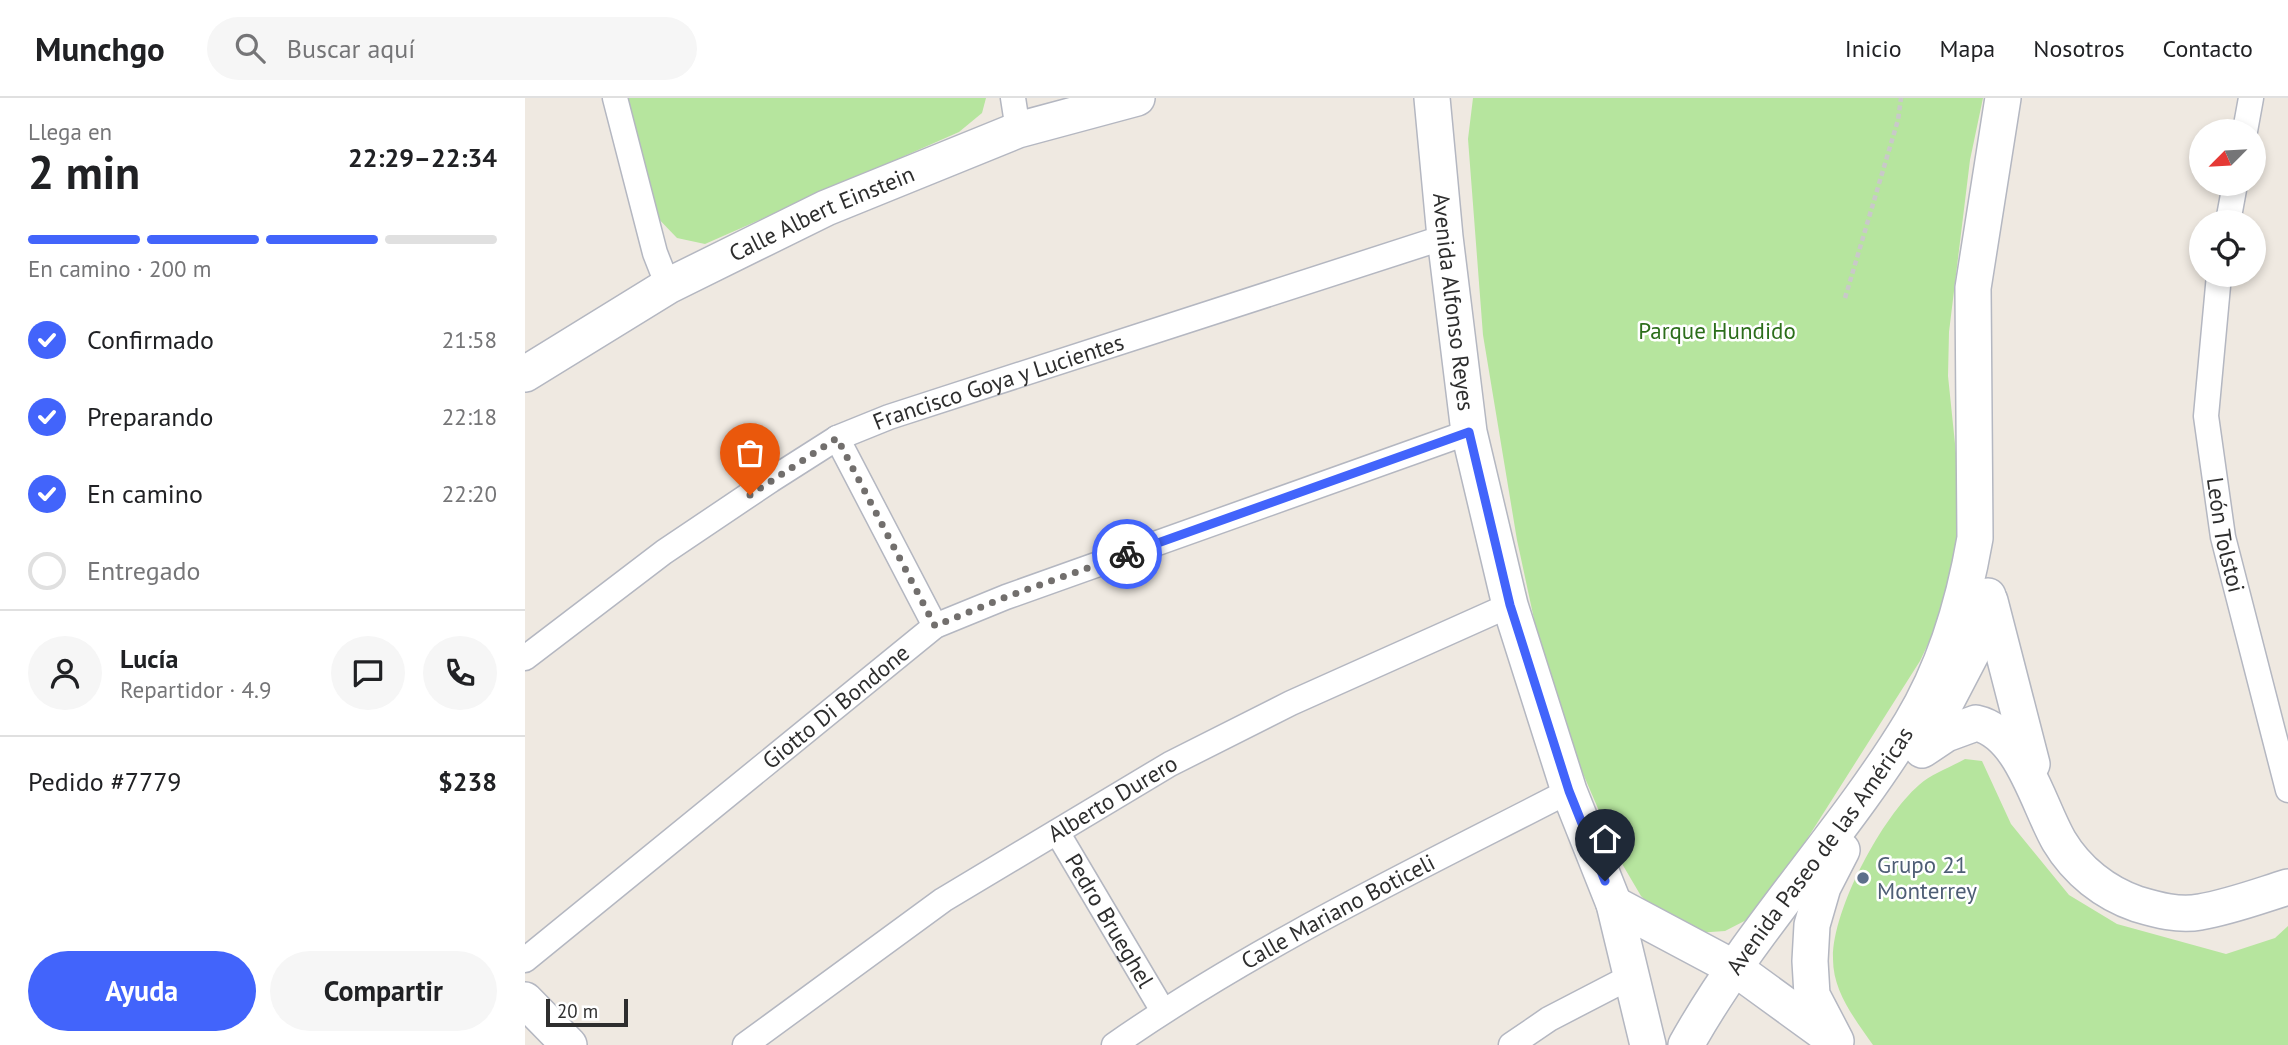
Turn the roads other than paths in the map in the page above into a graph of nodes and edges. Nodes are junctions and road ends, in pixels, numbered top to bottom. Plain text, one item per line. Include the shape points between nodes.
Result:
1 (615, 98) edge
2 (1137, 98) edge
3 (2003, 98) edge
4 (2251, 98) edge
5 (1432, 102) edge
6 (1016, 114) edge
7 (2247, 119) edge
8 (1445, 237) junction
9 (668, 286) junction
10 (2217, 287) edge
11 (525, 374) edge
12 (1469, 432) junction
13 (837, 438) junction
14 (1975, 538) junction
15 (1988, 596) junction
16 (1510, 605) junction
17 (935, 626) junction
18 (1958, 655) junction
19 (525, 658) edge
20 (2011, 685) junction
21 (1918, 753) junction
22 (2288, 790) edge
23 (1569, 791) junction
24 (2044, 808) junction
25 (1057, 832) junction
26 (2288, 887) edge
27 (1614, 904) junction
28 (1766, 924) junction
29 (1686, 942) junction
30 (525, 960) edge
31 (1736, 969) junction
32 (1632, 976) junction
33 (525, 1000) edge
34 (1163, 1011) junction
35 (1838, 1043) edge
36 (569, 1045) edge
37 (744, 1045) edge
38 (1115, 1045) edge
39 (1511, 1045) edge
40 (1648, 1045) edge
41 (1686, 1045) edge

1 - 9 street via 655,253
2 - 6 street, Calle Albert Einstein
3 - 14 street via 1973,288
4 - 7 street
5 - 8 street, Avenida Alfonso Reyes
6 - 9 street, Calle Albert Einstein
8 - 12 street, Avenida Alfonso Reyes
8 - 13 street, Francisco Goya y Lucientes via 889,417
9 - 11 street, Calle Albert Einstein
10 - 22 street, León Tolstoi via 2206,416 2223,537
12 - 16 street, Avenida Alfonso Reyes
12 - 17 street, Giotto Di Bondone
13 - 17 street
13 - 19 street, Francisco Goya y Lucientes via 664,552
14 - 15 street
14 - 18 street
15 - 18 street via 1983,622
15 - 20 street
16 - 23 street, Avenida Alfonso Reyes
16 - 25 street, Alberto Durero via 1291,703 1170,764
17 - 30 street, Giotto Di Bondone
18 - 20 street via 1992,669
18 - 21 street, Avenida Paseo de las Américas
18 - 28 street, Avenida Paseo de las Américas
20 - 24 street
21 - 24 street via 1958,727 1986,725 2015,751
21 - 35 street, Avenida Paseo de las Américas via 1843,847 1823,887 1812,925 1812,995
23 - 27 street, Avenida Alfonso Reyes
23 - 34 street, Calle Mariano Boticeli via 1377,891
24 - 26 street via 2058,840 2084,873 2126,900 2162,912 2199,913
25 - 34 street, Pedro Brueghel
25 - 37 street, Alberto Durero via 943,900
27 - 29 street
27 - 32 street, Avenida Alfonso Reyes
28 - 29 street
28 - 31 street, Avenida Paseo de las Américas
29 - 31 street
31 - 35 street
31 - 41 street, Avenida Paseo de las Américas
32 - 39 street via 1549,1019
32 - 40 street, Avenida Alfonso Reyes
33 - 36 street
34 - 38 street, Calle Mariano Boticeli

